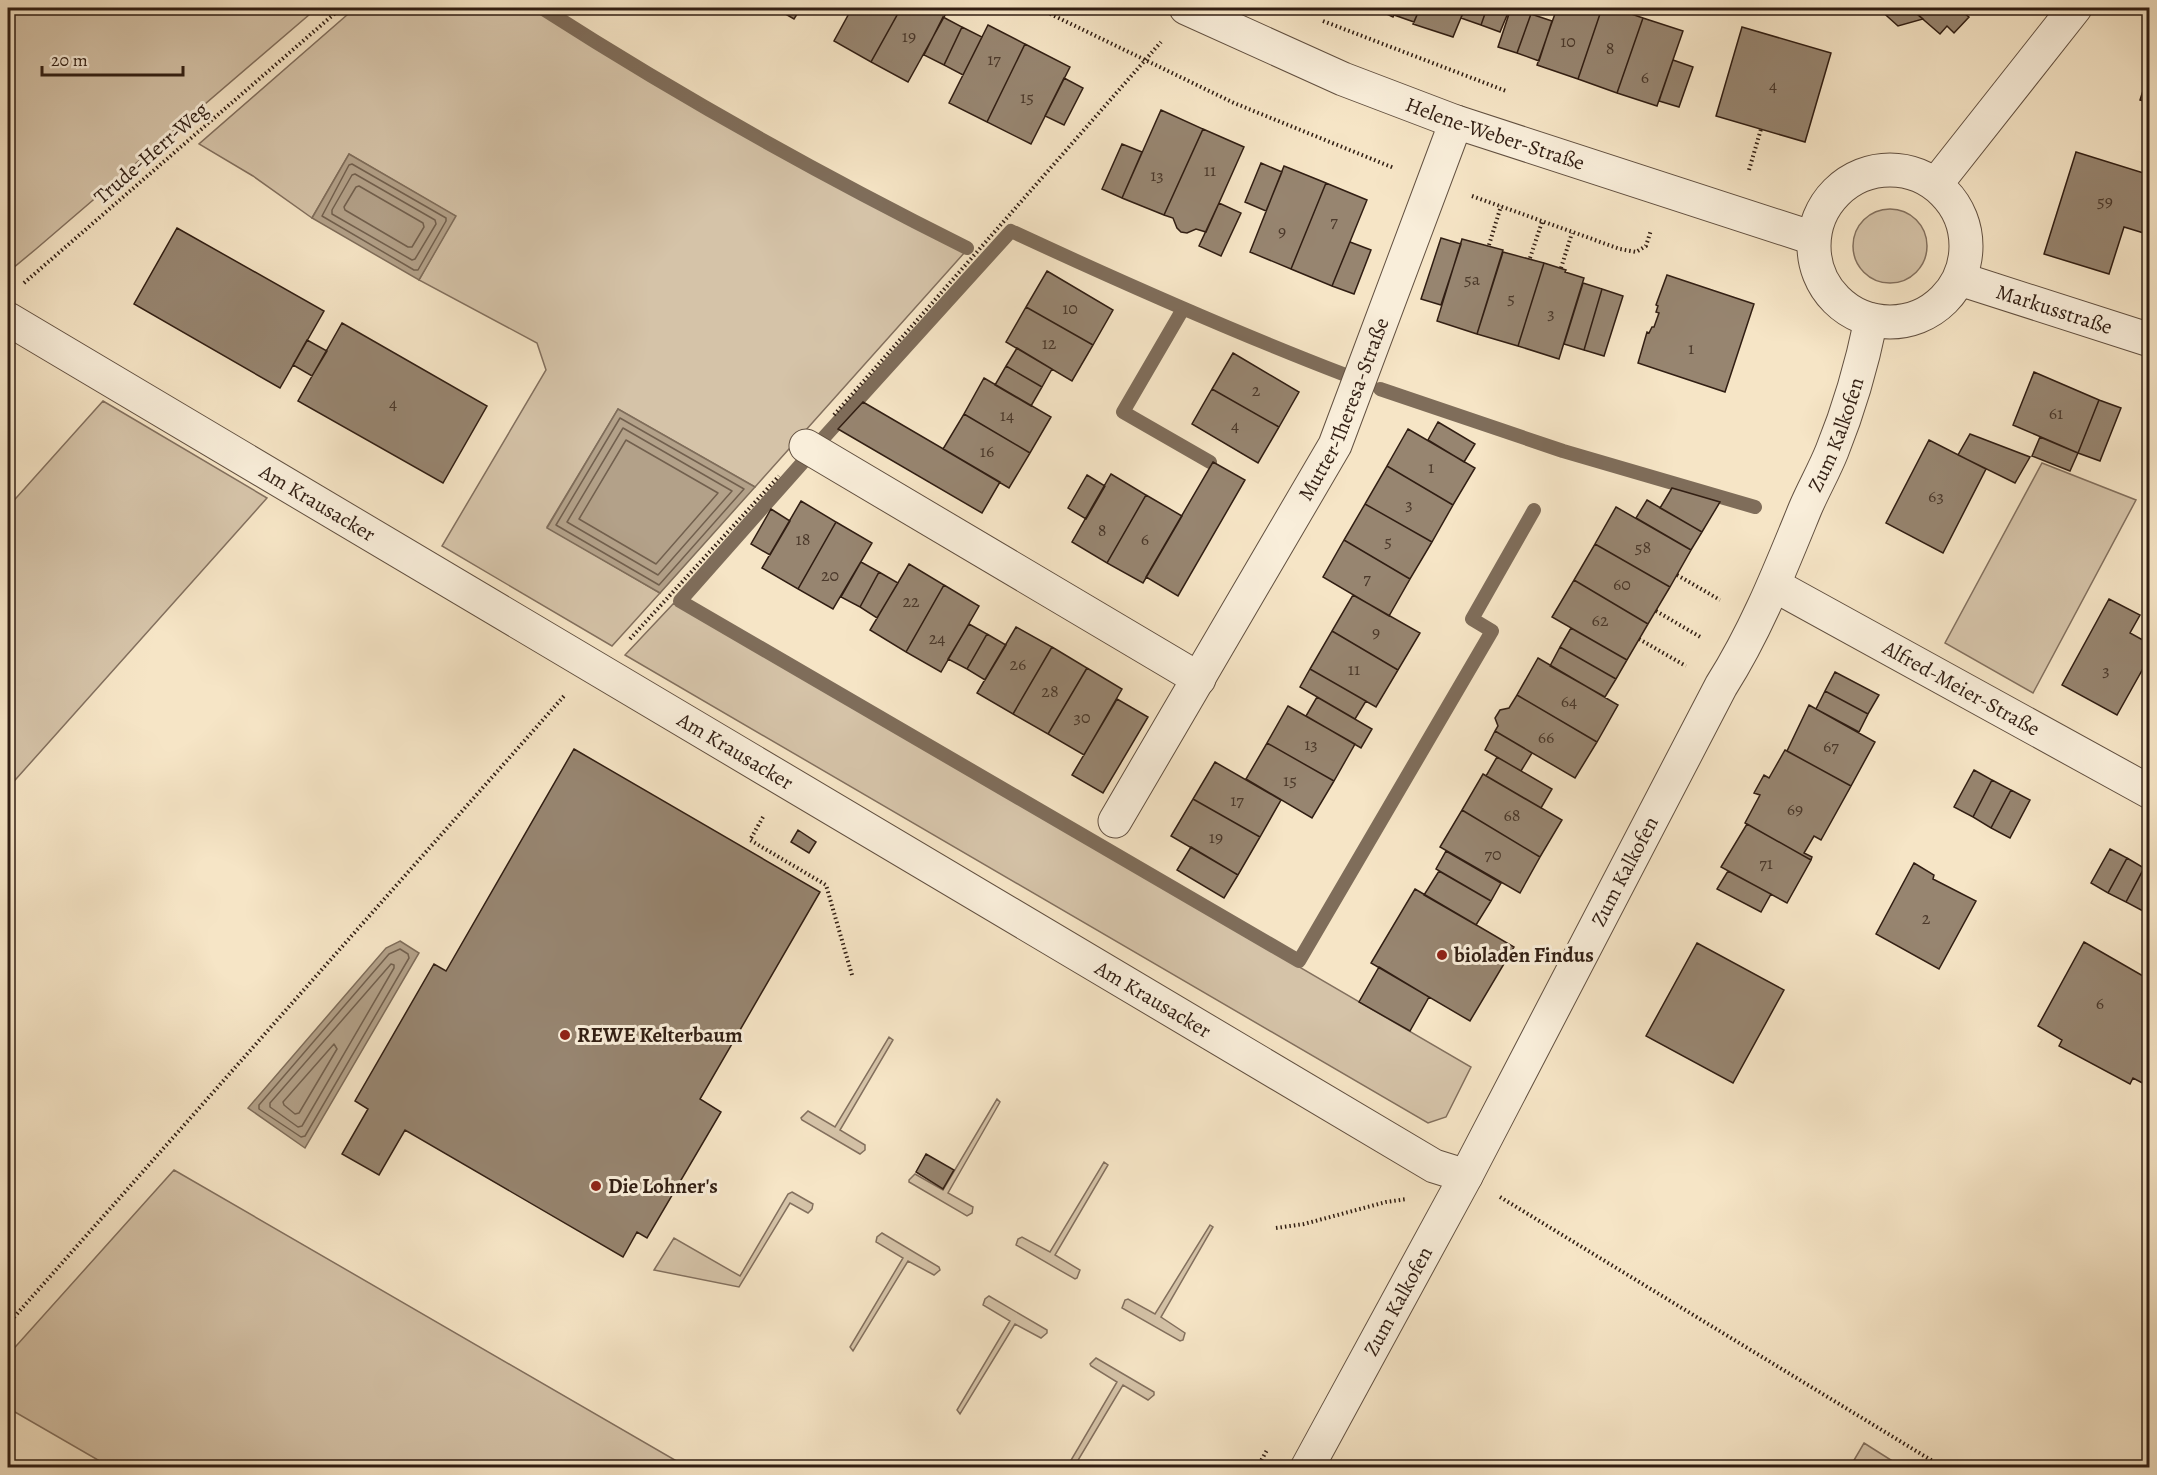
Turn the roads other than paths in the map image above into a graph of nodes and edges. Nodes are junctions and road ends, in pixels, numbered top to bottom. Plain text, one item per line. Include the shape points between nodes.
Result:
1 (2075, 8) edge
2 (1206, 12) edge
3 (1456, 123) junction
4 (1936, 184) junction
5 (1813, 238) junction
6 (1960, 279) junction
7 (8, 319) edge
8 (1871, 320) junction
9 (2150, 340) edge
10 (806, 446) road end
11 (1774, 585) junction
12 (1199, 679) junction
13 (2150, 792) edge
14 (1115, 821) dead end
15 (1466, 1176) junction
16 (1307, 1467) edge

1 - 4 street
2 - 3 street, Helene-Weber-Straße via 1343,80
3 - 5 street, Helene-Weber-Straße
3 - 12 street, Mutter-Theresa-Straße via 1335,445
4 - 5 street via 1912,172 1885,169 1859,175 1837,190 1820,212
4 - 6 street via 1954,204 1965,228 1967,254
5 - 8 street via 1815,264 1826,289 1845,308
6 - 8 street via 1944,301 1922,316 1896,322
6 - 9 street, Markusstraße
7 - 15 street, Am Krausacker via 1434,1166
8 - 11 street, Zum Kalkofen via 1832,452
10 - 12 street
11 - 13 street, Alfred-Meier-Straße
11 - 15 street, Zum Kalkofen
12 - 14 street, Mutter-Theresa-Straße
15 - 16 street, Zum Kalkofen

